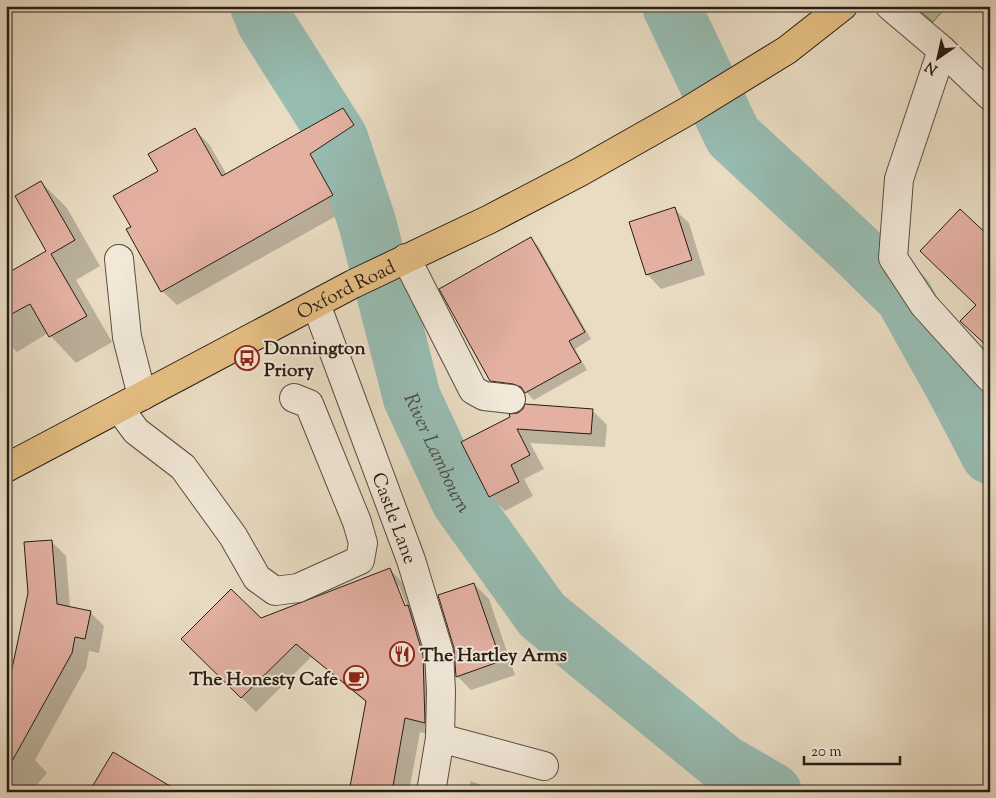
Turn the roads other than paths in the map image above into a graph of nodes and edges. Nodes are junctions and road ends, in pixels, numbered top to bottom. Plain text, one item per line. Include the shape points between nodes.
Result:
1 (843, 6) edge
2 (890, 6) edge
3 (942, 50) junction
4 (990, 96) edge
5 (119, 259) dead end
6 (399, 261) junction
7 (316, 304) junction
8 (990, 378) edge
9 (294, 398) dead end
10 (510, 399) dead end
11 (130, 402) junction
12 (6, 468) edge
13 (440, 738) junction
14 (544, 766) dead end
15 (431, 792) edge

1 - 6 main road, Oxford Road via 787,50 686,112 488,220
2 - 3 street
3 - 4 street
3 - 8 street via 899,179 893,258 924,305
5 - 11 street
6 - 7 main road, Oxford Road
6 - 10 street via 473,390 484,396
7 - 11 main road, Oxford Road
7 - 13 street, Castle Lane via 411,560 439,652
9 - 11 street via 309,404 358,522 363,543 360,560 298,588 275,591 257,578 233,536 184,467 136,431
11 - 12 main road, Oxford Road
13 - 14 street
13 - 15 street, Castle Lane

